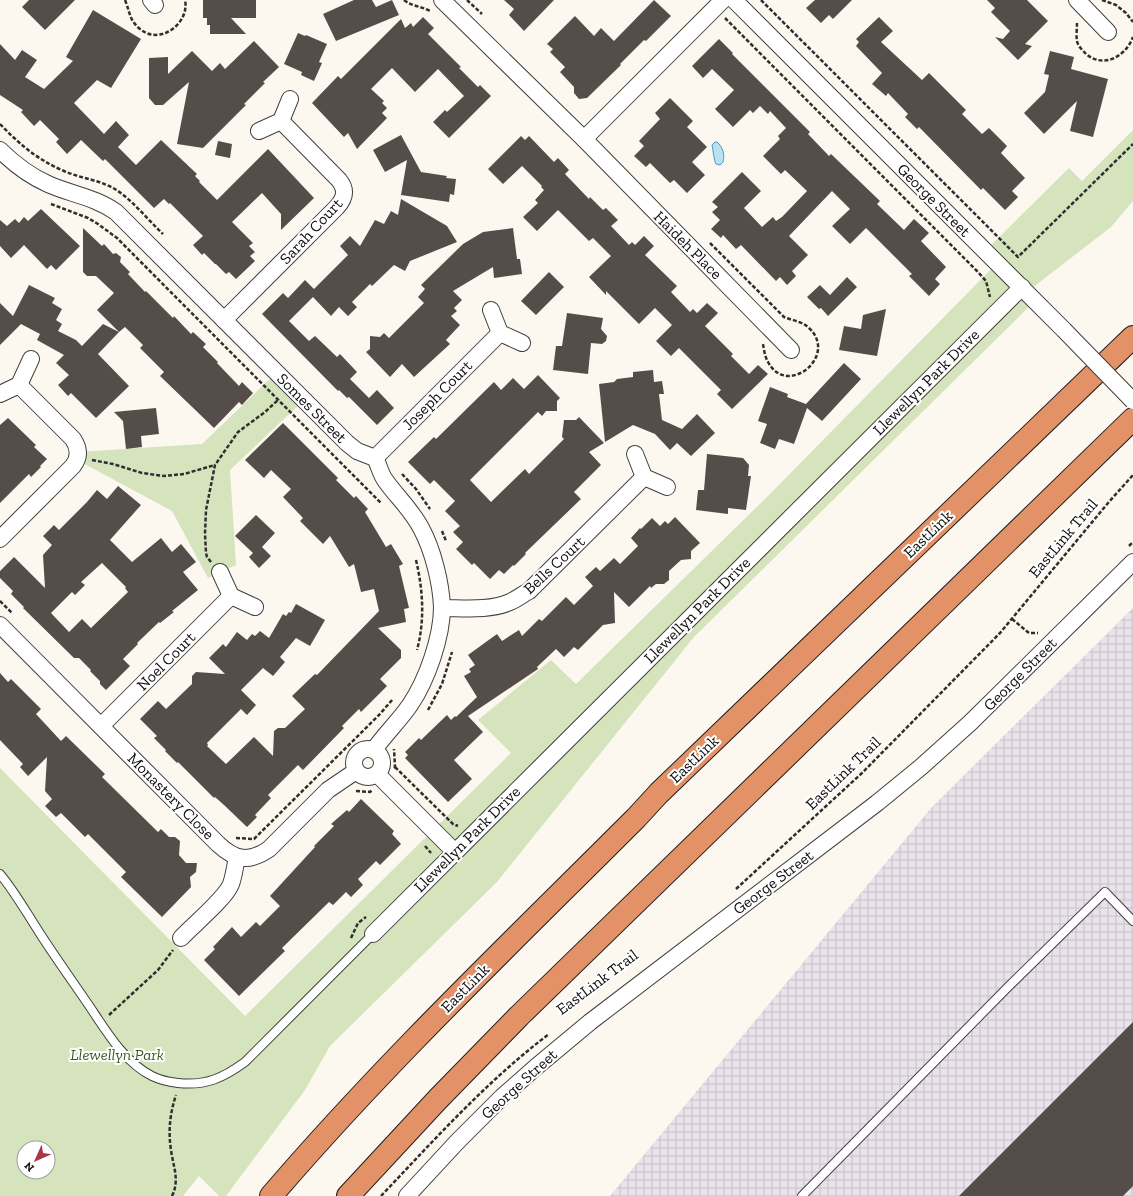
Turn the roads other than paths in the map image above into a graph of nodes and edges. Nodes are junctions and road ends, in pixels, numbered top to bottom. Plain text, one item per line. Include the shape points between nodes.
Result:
1 (442, 0) edge
2 (724, 0) edge
3 (734, 0) edge
4 (1077, 0) edge
5 (1108, 32) dead end
6 (290, 99) dead end
7 (281, 121) junction
8 (260, 131) dead end
9 (584, 139) junction
10 (0, 150) edge
11 (1022, 287) junction
12 (491, 310) dead end
13 (224, 320) junction
14 (500, 333) junction
15 (1133, 337) edge
16 (522, 343) dead end
17 (791, 350) dead end
18 (31, 359) dead end
19 (19, 385) junction
20 (0, 394) edge
21 (1133, 401) edge
22 (1133, 419) edge
23 (635, 454) dead end
24 (375, 458) junction
25 (644, 477) junction
26 (667, 487) dead end
27 (0, 539) edge
28 (1133, 562) edge
29 (220, 572) road end
30 (231, 596) junction
31 (255, 607) dead end
32 (442, 608) junction
33 (0, 625) edge
34 (101, 726) junction
35 (374, 750) junction
36 (356, 771) junction
37 (381, 777) junction
38 (455, 852) junction
39 (238, 857) junction
40 (0, 874) edge
41 (1133, 921) edge
42 (373, 934) joint
43 (181, 938) road end
44 (271, 1196) edge
45 (348, 1196) edge
46 (407, 1196) edge
47 (802, 1196) edge

1 - 9 street, Haideh Place
2 - 9 street
3 - 11 street, George Street
4 - 5 street
6 - 7 street
7 - 8 street
7 - 13 street, Sarah Court via 339,180 343,185 344,196 337,207
9 - 17 street, Haideh Place
10 - 13 street, Somes Street via 41,180 105,205 116,212
11 - 21 street, George Street, bridge
11 - 38 street, Llewellyn Park Drive
12 - 14 street
13 - 24 street, Somes Street via 347,443 357,451
14 - 16 street
14 - 24 street, Joseph Court
15 - 44 highway, EastLink via 659,793 387,1068
18 - 19 street
19 - 20 street
19 - 27 street via 73,439 78,457
22 - 45 highway via 519,1016
23 - 25 street
24 - 32 street via 384,479 408,507 425,535 434,562
25 - 26 street
25 - 32 street, Bells Court via 529,591 510,602 494,606
28 - 46 street, George Street via 970,723 921,767 578,1032 502,1097
29 - 30 street
30 - 31 street
30 - 34 street, Noel Court
32 - 35 street via 436,647 420,689 411,705
33 - 34 street, Monastery Close
34 - 39 street, Monastery Close via 225,851
35 - 36 street via 365,749 357,754 354,762
35 - 37 street via 378,752 382,761
36 - 37 street via 366,777
36 - 39 street via 328,790 269,849 250,858
37 - 38 street
38 - 42 street, Llewellyn Park Drive
39 - 43 street via 229,888
40 - 42 lane via 120,1048 138,1067 166,1082 205,1083 218,1079 245,1062
41 - 47 lane via 1105,892

